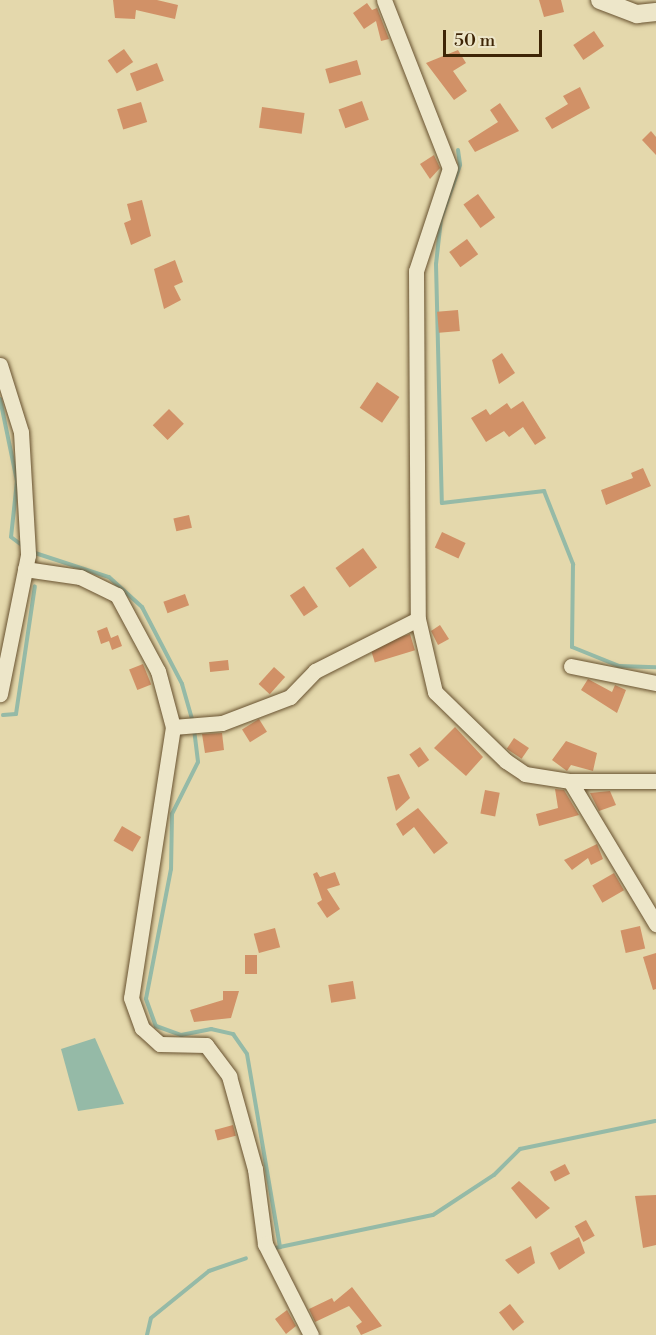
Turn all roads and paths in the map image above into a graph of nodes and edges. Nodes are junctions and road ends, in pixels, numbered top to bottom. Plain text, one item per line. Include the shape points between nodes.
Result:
1 (384, 0) edge
2 (600, 0) edge
3 (656, 12) edge
4 (0, 365) edge
5 (26, 562) junction
6 (418, 619) junction
7 (571, 666) dead end
8 (656, 683) edge
9 (0, 694) edge
10 (179, 728) junction
11 (570, 781) junction
12 (656, 781) edge
13 (656, 924) edge
14 (311, 1335) edge

1 - 6 street via 450,168 416,271
2 - 3 street via 637,14
4 - 5 street via 21,432
5 - 9 street
5 - 10 street via 80,577 117,595 158,671
6 - 10 street via 315,671 290,697 222,723
6 - 11 street via 435,692 476,738 525,774
7 - 8 street
10 - 14 street via 131,998 142,1028 160,1044 206,1045 215,1051 248,1137 265,1245
11 - 12 street
11 - 13 street

